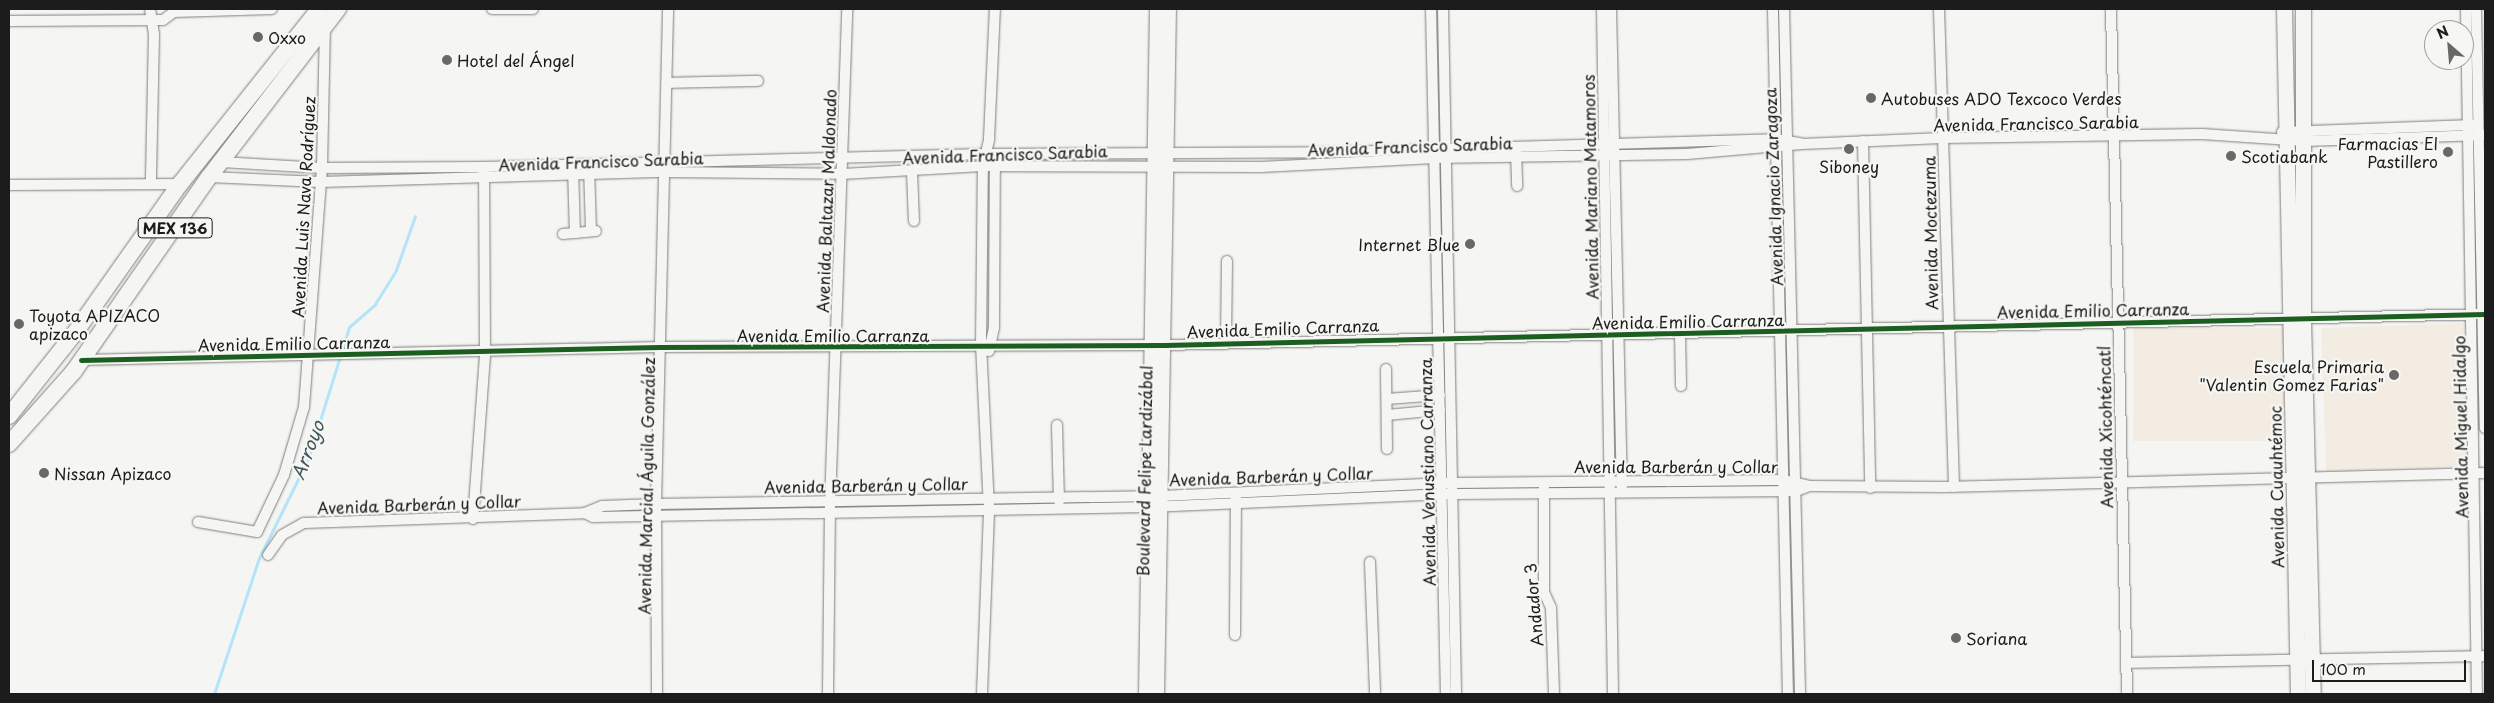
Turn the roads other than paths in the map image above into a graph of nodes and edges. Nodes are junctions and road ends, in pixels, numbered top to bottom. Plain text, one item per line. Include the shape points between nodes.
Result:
1 (150, 9) edge
2 (163, 9) edge
3 (272, 9) edge
4 (338, 9) edge
5 (492, 9) edge
6 (533, 9) edge
7 (668, 9) edge
8 (847, 9) edge
9 (995, 9) edge
10 (1157, 9) edge
11 (1168, 9) edge
12 (1431, 9) edge
13 (1443, 9) edge
14 (1602, 9) edge
15 (1611, 9) edge
16 (1773, 9) edge
17 (1784, 9) edge
18 (1939, 9) edge
19 (2111, 9) edge
20 (2284, 9) edge
21 (2302, 9) edge
22 (171, 10) edge
23 (322, 16) edge
24 (150, 20) junction
25 (163, 20) junction
26 (9, 21) edge
27 (154, 34) junction
28 (1774, 61) junction
29 (1785, 61) junction
30 (1433, 64) junction
31 (1445, 65) junction
32 (2473, 70) edge
33 (1161, 75) junction
34 (758, 81) dead end
35 (667, 83) junction
36 (2478, 130) edge
37 (2305, 135) junction
38 (2288, 136) junction
39 (1942, 138) junction
40 (2112, 138) junction
41 (990, 139) junction
42 (1863, 141) junction
43 (1780, 144) junction
44 (1516, 146) junction
45 (1435, 147) junction
46 (1446, 147) junction
47 (1611, 150) junction
48 (984, 154) junction
49 (996, 154) junction
50 (1342, 157) junction
51 (1435, 158) junction
52 (1446, 158) junction
53 (1516, 158) junction
54 (1160, 160) junction
55 (666, 161) junction
56 (842, 161) junction
57 (221, 162) junction
58 (983, 166) junction
59 (995, 166) junction
60 (484, 167) junction
61 (322, 168) junction
62 (573, 169) junction
63 (589, 169) junction
64 (665, 172) junction
65 (912, 172) junction
66 (842, 174) junction
67 (209, 177) junction
68 (484, 179) junction
69 (151, 181) junction
70 (320, 182) junction
71 (180, 184) junction
72 (9, 185) edge
73 (1517, 186) dead end
74 (983, 213) junction
75 (994, 214) junction
76 (914, 221) dead end
77 (576, 233) junction
78 (563, 234) dead end
79 (1606, 244) junction
80 (1619, 244) junction
81 (1444, 251) junction
82 (1227, 261) dead end
83 (982, 275) junction
84 (995, 275) junction
85 (1785, 278) junction
86 (2480, 314) edge
87 (2297, 320) junction
88 (2118, 325) junction
89 (1867, 326) junction
90 (1947, 326) junction
91 (1792, 331) junction
92 (1781, 332) junction
93 (1680, 333) junction
94 (1622, 335) junction
95 (1444, 336) junction
96 (1606, 336) junction
97 (1226, 342) junction
98 (1158, 344) junction
99 (981, 345) junction
100 (992, 345) junction
101 (660, 347) junction
102 (836, 349) junction
103 (486, 354) junction
104 (310, 355) junction
105 (81, 360) junction
106 (985, 362) junction
107 (1386, 369) dead end
108 (1681, 386) dead end
109 (2480, 394) edge
110 (1440, 396) junction
111 (1387, 399) junction
112 (1794, 402) junction
113 (1782, 403) junction
114 (1609, 407) junction
115 (1620, 407) junction
116 (1440, 410) junction
117 (1387, 415) junction
118 (9, 416) edge
119 (1057, 425) dead end
120 (2485, 428) edge
121 (9, 444) edge
122 (1387, 449) dead end
123 (2481, 473) edge
124 (2292, 478) junction
125 (2308, 479) junction
126 (1622, 480) junction
127 (1698, 480) junction
128 (1784, 480) junction
129 (1609, 481) junction
130 (1544, 482) junction
131 (1447, 483) junction
132 (2121, 485) junction
133 (1796, 487) junction
134 (1954, 487) junction
135 (1870, 488) junction
136 (1351, 489) junction
137 (1784, 491) junction
138 (1698, 492) junction
139 (1236, 493) junction
140 (1610, 493) junction
141 (1622, 493) junction
142 (1447, 494) junction
143 (1544, 494) junction
144 (1059, 496) junction
145 (1155, 501) junction
146 (1351, 501) junction
147 (990, 503) junction
148 (1236, 504) junction
149 (1059, 507) junction
150 (656, 509) junction
151 (830, 509) junction
152 (2481, 516) edge
153 (472, 519) junction
154 (198, 522) dead end
155 (268, 555) dead end
156 (1370, 562) dead end
157 (2481, 608) edge
158 (1450, 609) junction
159 (1152, 626) junction
160 (1235, 635) dead end
161 (2481, 656) edge
162 (2305, 658) junction
163 (2127, 663) junction
164 (657, 694) edge
165 (828, 694) edge
166 (982, 694) edge
167 (1146, 694) edge
168 (1156, 694) edge
169 (1375, 694) edge
170 (1446, 694) edge
171 (1456, 694) edge
172 (1554, 694) edge
173 (1613, 694) edge
174 (1788, 694) edge
175 (1800, 694) edge
176 (2128, 694) edge
177 (2298, 694) edge
178 (2313, 694) edge
179 (2477, 694) edge

1 - 24 street
2 - 25 street
3 - 22 street
4 - 23 main road, MEX 136
5 - 6 street
7 - 35 street, Avenida Marcial Águila González
8 - 56 street, Avenida Baltazar Maldonado
9 - 41 street
10 - 33 main road, Boulevard Felipe Lardizábal
11 - 33 main road, Boulevard Felipe Lardizábal
12 - 30 street, Avenida Venustiano Carranza
13 - 31 street, Avenida Venustiano Carranza
14 - 47 street, Avenida Mariano Matamoros
15 - 47 street, Avenida Mariano Matamoros
16 - 28 street, Avenida Ignacio Zaragoza
17 - 29 street, Avenida Ignacio Zaragoza
18 - 39 street, Avenida Moctezuma
19 - 40 street, Avenida Xicohténcatl
20 - 38 main road, Avenida Cuauhtémoc
21 - 37 main road, Avenida Cuauhtémoc
22 - 25 street
23 - 57 main road, MEX 136
23 - 61 street, Avenida Luis Nava Rodríguez
23 - 71 main road, MEX 136
24 - 25 street
24 - 26 street
24 - 27 street
25 - 27 street
27 - 69 street
28 - 29 street
28 - 43 street, Avenida Ignacio Zaragoza
29 - 43 street, Avenida Ignacio Zaragoza
30 - 31 street
30 - 45 street, Avenida Venustiano Carranza
31 - 46 street, Avenida Venustiano Carranza
32 - 36 street, Avenida Miguel Hidalgo
33 - 54 main road, Boulevard Felipe Lardizábal
34 - 35 street
35 - 55 street, Avenida Marcial Águila González
36 - 37 street, Avenida Francisco Sarabia
36 - 86 street, Avenida Miguel Hidalgo via 2476,222
37 - 38 street, Avenida Francisco Sarabia
37 - 87 main road, Avenida Cuauhtémoc
38 - 40 street, Avenida Francisco Sarabia
38 - 87 main road, Avenida Cuauhtémoc
39 - 40 street, Avenida Francisco Sarabia
39 - 42 street, Avenida Francisco Sarabia
39 - 90 street, Avenida Moctezuma
40 - 88 street, Avenida Xicohténcatl
41 - 48 street
41 - 49 street
42 - 43 street, Avenida Francisco Sarabia
42 - 89 street
43 - 47 street, Avenida Francisco Sarabia
43 - 85 street, Avenida Ignacio Zaragoza
44 - 46 street, Avenida Francisco Sarabia
44 - 47 street, Avenida Francisco Sarabia
44 - 53 street
45 - 46 street, Avenida Francisco Sarabia
45 - 50 street, Avenida Francisco Sarabia
45 - 51 street, Avenida Venustiano Carranza
46 - 52 street, Avenida Venustiano Carranza
47 - 53 street, Avenida Francisco Sarabia
47 - 79 street, Avenida Mariano Matamoros
47 - 80 street, Avenida Mariano Matamoros
48 - 49 street, Avenida Francisco Sarabia
48 - 56 street, Avenida Francisco Sarabia
48 - 58 street
49 - 54 street, Avenida Francisco Sarabia
49 - 59 street
50 - 51 street, Avenida Francisco Sarabia
50 - 54 street, Avenida Francisco Sarabia
51 - 52 street, Avenida Francisco Sarabia
51 - 81 street, Avenida Venustiano Carranza
52 - 53 street, Avenida Francisco Sarabia
52 - 81 street, Avenida Venustiano Carranza
53 - 73 street
54 - 59 street, Avenida Francisco Sarabia
54 - 98 main road, Boulevard Felipe Lardizábal
55 - 56 street, Avenida Francisco Sarabia
55 - 63 street, Avenida Francisco Sarabia
55 - 64 street, Avenida Marcial Águila González
56 - 66 street, Avenida Baltazar Maldonado
57 - 61 street, Avenida Francisco Sarabia
57 - 67 main road, MEX 136
58 - 59 street, Avenida Francisco Sarabia
58 - 65 street, Avenida Francisco Sarabia
58 - 74 street
59 - 75 street
60 - 61 street, Avenida Francisco Sarabia
60 - 62 street, Avenida Francisco Sarabia
60 - 68 street
61 - 70 street, Avenida Luis Nava Rodríguez
62 - 63 street, Avenida Francisco Sarabia
62 - 68 street, Avenida Francisco Sarabia
62 - 77 street
63 - 64 street, Avenida Francisco Sarabia
63 - 77 street via 593,231
64 - 66 street, Avenida Francisco Sarabia
64 - 101 street, Avenida Marcial Águila González
65 - 66 street, Avenida Francisco Sarabia
65 - 76 street
66 - 102 street, Avenida Baltazar Maldonado
67 - 70 street, Avenida Francisco Sarabia
67 - 105 main road, MEX 136
68 - 70 street, Avenida Francisco Sarabia
68 - 103 street
69 - 71 street
69 - 72 street
70 - 104 street, Avenida Luis Nava Rodríguez
71 - 118 main road, MEX 136 via 74,334
74 - 75 street
74 - 83 street
75 - 84 street
77 - 78 street
79 - 80 street
79 - 96 street, Avenida Mariano Matamoros
80 - 94 street, Avenida Mariano Matamoros
81 - 95 street, Avenida Venustiano Carranza
82 - 97 street
83 - 84 street
83 - 99 street
84 - 100 street
85 - 91 street, Avenida Ignacio Zaragoza
85 - 92 street, Avenida Ignacio Zaragoza
86 - 87 street, Avenida Emilio Carranza
86 - 109 street, Avenida Miguel Hidalgo
87 - 88 street, Avenida Emilio Carranza
87 - 124 main road, Avenida Cuauhtémoc
87 - 125 main road, Avenida Cuauhtémoc
88 - 90 street, Avenida Emilio Carranza
88 - 132 street, Avenida Xicohténcatl
89 - 90 street, Avenida Emilio Carranza
89 - 91 street, Avenida Emilio Carranza
89 - 135 street
90 - 134 street, Avenida Moctezuma
91 - 92 street, Avenida Emilio Carranza
91 - 112 street, Avenida Ignacio Zaragoza
92 - 93 street, Avenida Emilio Carranza
92 - 113 street, Avenida Ignacio Zaragoza
93 - 94 street, Avenida Emilio Carranza
93 - 108 street
94 - 96 street, Avenida Emilio Carranza
94 - 115 street, Avenida Mariano Matamoros
95 - 96 street, Avenida Emilio Carranza
95 - 97 street, Avenida Emilio Carranza
95 - 110 street, Avenida Venustiano Carranza
95 - 131 street, Avenida Venustiano Carranza
96 - 114 street, Avenida Mariano Matamoros
97 - 98 street, Avenida Emilio Carranza
98 - 100 street, Avenida Emilio Carranza
98 - 145 main road, Boulevard Felipe Lardizábal
99 - 100 street, Avenida Emilio Carranza
99 - 102 street, Avenida Emilio Carranza
99 - 106 street
100 - 106 street
101 - 102 street, Avenida Emilio Carranza
101 - 103 street, Avenida Emilio Carranza
101 - 150 street, Avenida Marcial Águila González
102 - 151 street, Avenida Baltazar Maldonado
103 - 104 street, Avenida Emilio Carranza
103 - 153 street
104 - 105 street, Avenida Emilio Carranza
104 - 154 street, Avenida Luis Nava Rodríguez via 301,416 284,475 258,532
105 - 121 main road, MEX 136 via 35,419
106 - 147 street
107 - 111 street
109 - 120 street, Avenida Miguel Hidalgo
109 - 123 street, Avenida Miguel Hidalgo
110 - 111 street
110 - 116 street, Avenida Venustiano Carranza
111 - 117 street
112 - 113 street
112 - 133 street, Avenida Ignacio Zaragoza
113 - 128 street, Avenida Ignacio Zaragoza
114 - 115 street
114 - 129 street, Avenida Mariano Matamoros
115 - 126 street, Avenida Mariano Matamoros
116 - 117 street
116 - 131 street, Avenida Venustiano Carranza
117 - 122 street
119 - 144 street
123 - 125 street, Avenida Barberán y Collar
123 - 152 street, Avenida Miguel Hidalgo
124 - 125 street, Avenida Barberán y Collar
124 - 132 street, Avenida Barberán y Collar
124 - 162 main road, Avenida Cuauhtémoc
125 - 162 main road, Avenida Cuauhtémoc
126 - 127 street, Avenida Barberán y Collar
126 - 129 street, Avenida Barberán y Collar
126 - 141 street, Avenida Mariano Matamoros
127 - 128 street, Avenida Barberán y Collar
127 - 138 street
128 - 133 street, Avenida Barberán y Collar
128 - 137 street, Avenida Ignacio Zaragoza
129 - 130 street, Avenida Barberán y Collar
129 - 140 street, Avenida Mariano Matamoros
130 - 131 street, Avenida Barberán y Collar
130 - 143 street, Andador 3
131 - 136 street, Avenida Barberán y Collar
131 - 142 street, Avenida Venustiano Carranza
132 - 134 street, Avenida Barberán y Collar
132 - 163 street, Avenida Xicohténcatl
133 - 135 street, Avenida Barberán y Collar
133 - 137 street, Avenida Barberán y Collar
133 - 175 street, Avenida Ignacio Zaragoza
134 - 135 street, Avenida Barberán y Collar
136 - 139 street, Avenida Barberán y Collar
136 - 146 street
137 - 138 street, Avenida Barberán y Collar
137 - 174 street, Avenida Ignacio Zaragoza
138 - 141 street, Avenida Barberán y Collar
139 - 145 street, Avenida Barberán y Collar
139 - 148 street
140 - 141 street, Avenida Barberán y Collar
140 - 143 street, Avenida Barberán y Collar
140 - 173 street, Avenida Mariano Matamoros
142 - 143 street, Avenida Barberán y Collar
142 - 146 street, Avenida Barberán y Collar
142 - 158 street, Avenida Venustiano Carranza
143 - 172 street, Andador 3 via 1544,592 1552,608
144 - 145 street, Avenida Barberán y Collar
144 - 147 street, Avenida Barberán y Collar
144 - 149 street
145 - 148 street, Avenida Barberán y Collar
145 - 149 street, Avenida Barberán y Collar
145 - 159 main road, Boulevard Felipe Lardizábal
146 - 148 street, Avenida Barberán y Collar
147 - 149 street, Avenida Barberán y Collar
147 - 151 street, Avenida Barberán y Collar
147 - 166 street
148 - 160 street
150 - 151 street, Avenida Barberán y Collar
150 - 153 street, Avenida Barberán y Collar via 602,506 585,513
150 - 164 street, Avenida Marcial Águila González
151 - 165 street, Avenida Baltazar Maldonado
152 - 157 street, Avenida Miguel Hidalgo
153 - 155 street, Avenida Barberán y Collar via 304,523 282,535
156 - 169 street
157 - 161 street, Avenida Miguel Hidalgo
158 - 170 street, Avenida Venustiano Carranza
158 - 171 street, Avenida Venustiano Carranza
159 - 167 main road, Boulevard Felipe Lardizábal
159 - 168 main road, Boulevard Felipe Lardizábal
161 - 162 street
161 - 179 street, Avenida Miguel Hidalgo
162 - 163 street
162 - 177 main road, Avenida Cuauhtémoc
162 - 178 main road, Avenida Cuauhtémoc
163 - 176 street, Avenida Xicohténcatl

